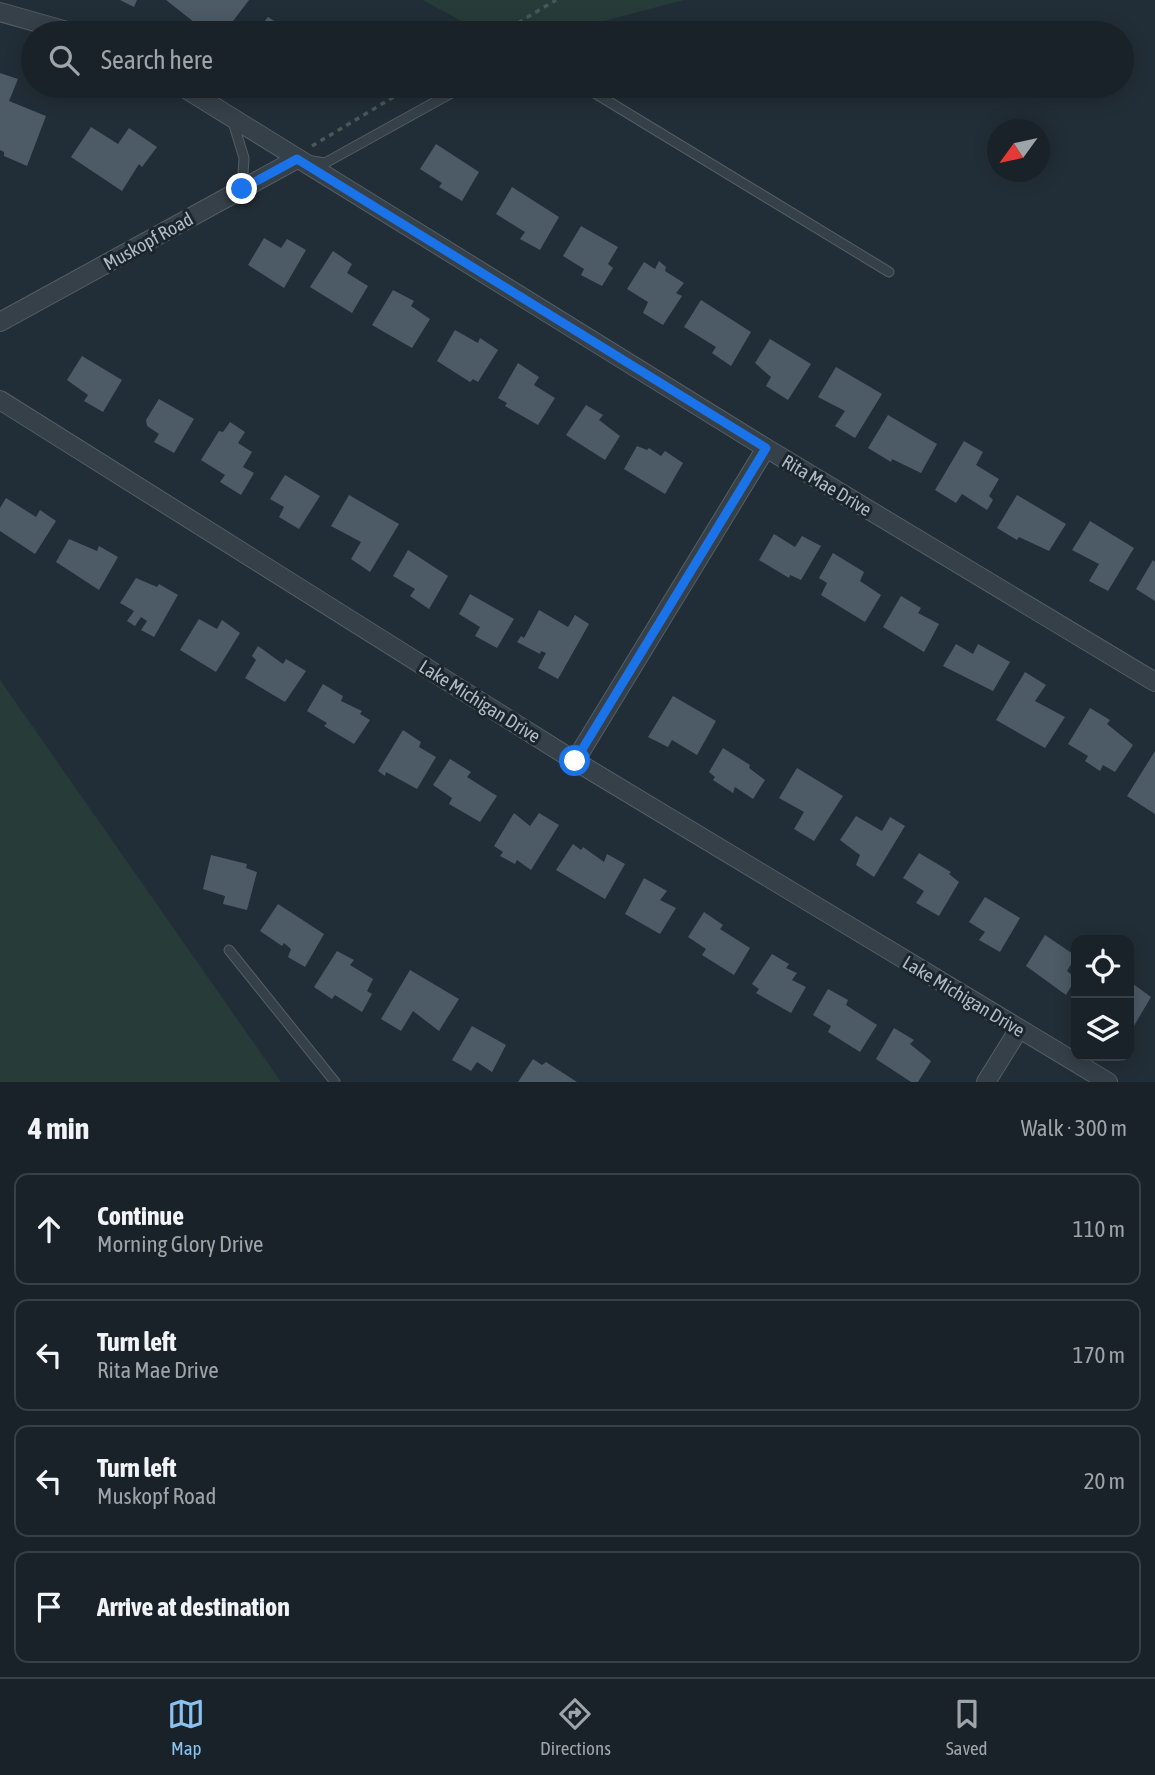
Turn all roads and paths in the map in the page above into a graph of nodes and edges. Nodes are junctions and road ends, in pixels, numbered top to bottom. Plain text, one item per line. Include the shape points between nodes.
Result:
1 (556, 0) edge
2 (0, 12) edge
3 (32, 21) edge
4 (521, 21) edge
5 (200, 98) edge
6 (391, 98) edge
7 (442, 98) edge
8 (603, 98) edge
9 (231, 117) junction
10 (297, 159) junction
11 (242, 189) junction
12 (889, 272) dead end
13 (0, 322) edge
14 (0, 400) edge
15 (766, 448) junction
16 (1155, 682) edge
17 (575, 761) junction
18 (229, 950) dead end
19 (1019, 1029) junction
20 (335, 1082) edge
21 (986, 1082) edge
22 (1108, 1082) edge

1 - 4 path
2 - 3 street
5 - 9 street, Rita Mae Drive
6 - 10 path via 315,142
7 - 10 lane via 325,163
8 - 12 lane
9 - 10 street, Rita Mae Drive
9 - 11 lane via 244,158
10 - 11 street, Muskopf Road
10 - 15 street, Rita Mae Drive
11 - 13 street, Muskopf Road
14 - 17 street, Lake Michigan Drive
15 - 16 street, Rita Mae Drive
15 - 17 street
17 - 19 street, Lake Michigan Drive
18 - 20 lane
19 - 21 street
19 - 22 street, Lake Michigan Drive

